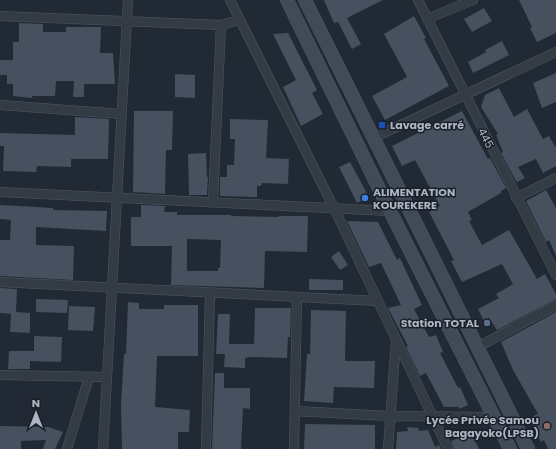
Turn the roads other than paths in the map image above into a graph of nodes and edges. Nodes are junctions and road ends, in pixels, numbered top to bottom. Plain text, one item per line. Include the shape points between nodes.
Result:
1 (128, 0) edge
2 (230, 0) edge
3 (287, 0) edge
4 (305, 0) edge
5 (418, 0) edge
6 (472, 0) edge
7 (0, 16) edge
8 (427, 19) junction
9 (239, 20) junction
10 (126, 22) junction
11 (221, 25) junction
12 (556, 52) edge
13 (465, 95) junction
14 (0, 105) edge
15 (121, 114) junction
16 (373, 138) junction
17 (556, 178) edge
18 (0, 192) edge
19 (117, 197) junction
20 (516, 198) junction
21 (213, 202) junction
22 (334, 208) junction
23 (390, 211) junction
24 (556, 275) edge
25 (0, 282) edge
26 (112, 288) junction
27 (210, 293) junction
28 (297, 297) junction
29 (378, 301) junction
30 (556, 305) edge
31 (396, 338) junction
32 (478, 347) junction
33 (0, 375) edge
34 (89, 377) junction
35 (106, 377) junction
36 (295, 411) junction
37 (389, 416) junction
38 (432, 416) junction
39 (494, 417) junction
40 (67, 449) edge
41 (103, 449) edge
42 (206, 449) edge
43 (294, 449) edge
44 (388, 449) edge
45 (448, 449) edge
46 (510, 449) edge
47 (528, 449) edge

1 - 10 street
2 - 9 street
3 - 23 main road
4 - 16 main road
5 - 8 street, 445
6 - 8 street
7 - 10 street
8 - 13 street, 445
9 - 11 street
9 - 22 street
10 - 11 street
10 - 15 street
11 - 21 street
12 - 13 street
13 - 16 street
13 - 20 street, 445
14 - 15 street
15 - 19 street
16 - 32 main road
17 - 20 street
18 - 19 street
19 - 21 street
19 - 26 street
20 - 24 street, 445
21 - 22 street
22 - 23 street
22 - 29 street
23 - 39 main road
25 - 26 street
26 - 27 street
26 - 35 street
27 - 28 street
27 - 42 street
28 - 29 street
28 - 36 street
29 - 31 street
30 - 32 street
31 - 37 street
31 - 38 street
32 - 47 main road
33 - 34 street
34 - 35 street
34 - 40 street
35 - 41 street
36 - 37 street
36 - 43 street
37 - 38 street
37 - 44 street
38 - 39 street
38 - 45 street
39 - 46 main road

